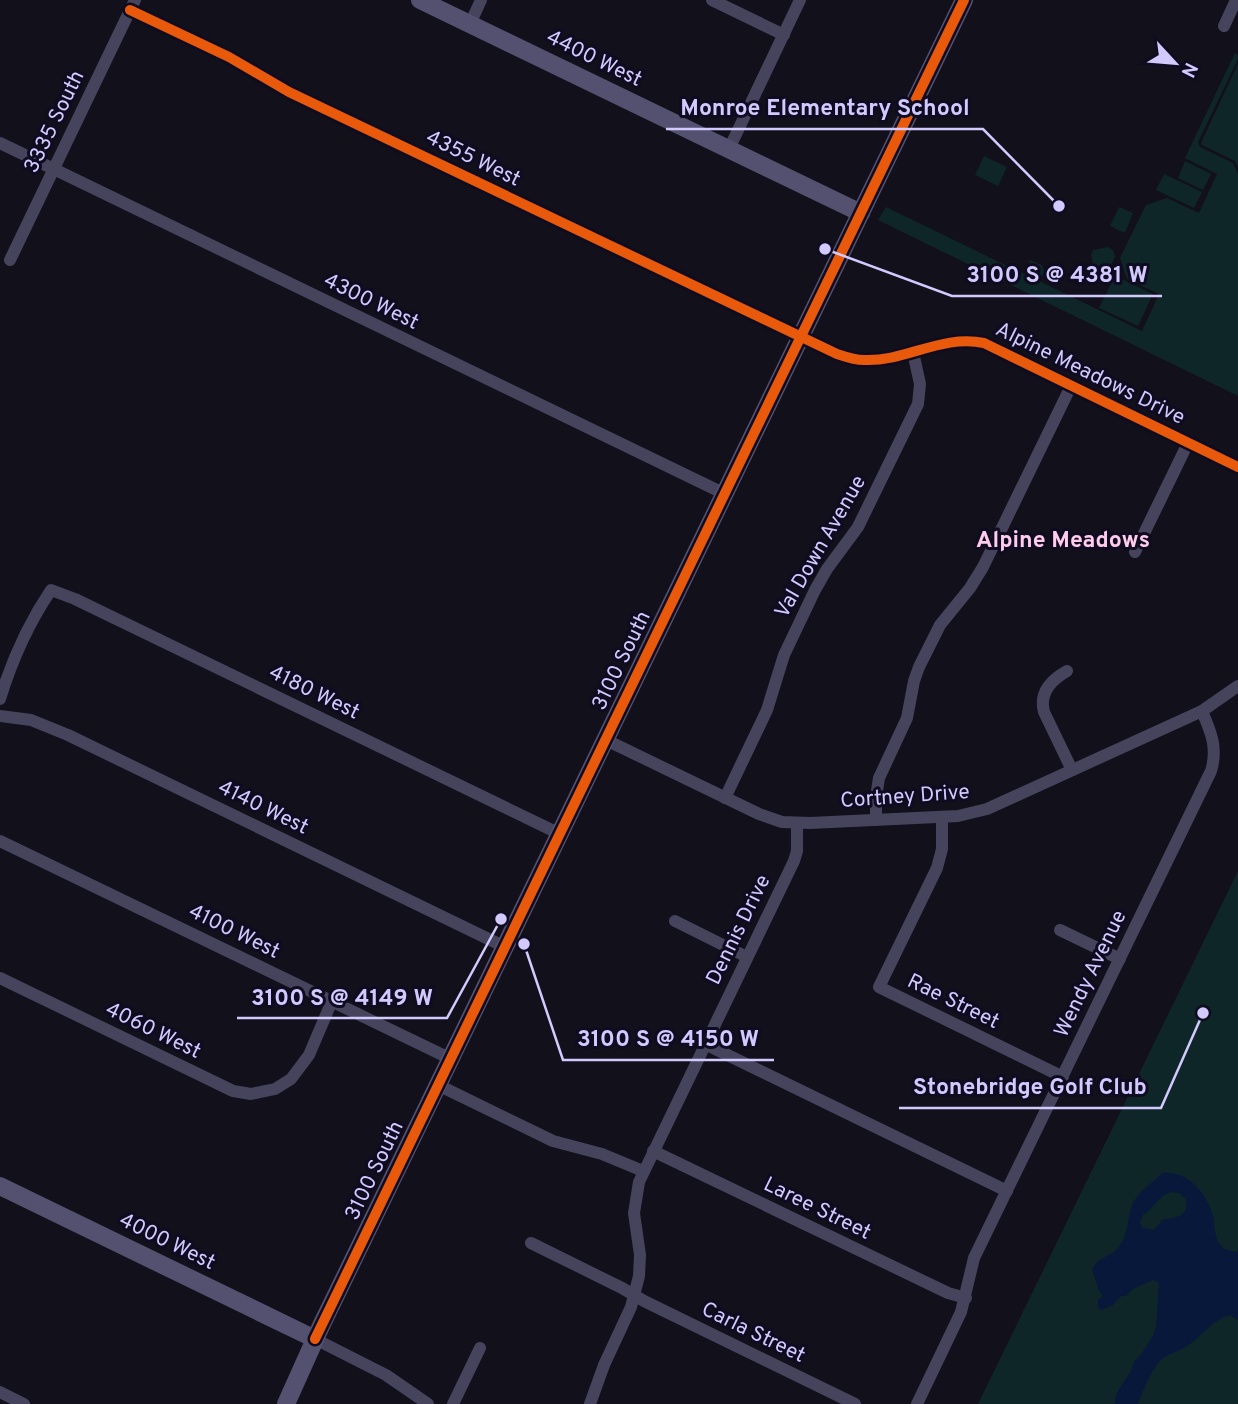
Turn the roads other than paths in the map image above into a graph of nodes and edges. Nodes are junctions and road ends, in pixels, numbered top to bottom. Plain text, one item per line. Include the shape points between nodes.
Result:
1 (420, 0) edge
2 (481, 0) edge
3 (712, 0) edge
4 (800, 0) edge
5 (964, 0) edge
6 (1236, 0) edge
7 (132, 5) edge
8 (470, 24) junction
9 (1224, 26) dead end
10 (784, 35) junction
11 (0, 144) edge
12 (729, 149) junction
13 (54, 170) junction
14 (861, 213) junction
15 (10, 260) dead end
16 (801, 337) junction
17 (913, 352) junction
18 (1071, 386) junction
19 (1188, 443) junction
20 (1238, 467) edge
21 (725, 494) junction
22 (1135, 552) dead end
23 (1067, 671) dead end
24 (1238, 686) edge
25 (0, 699) edge
26 (1202, 711) junction
27 (0, 716) edge
28 (606, 740) junction
29 (1072, 770) junction
30 (725, 798) junction
31 (942, 817) junction
32 (876, 820) junction
33 (797, 824) junction
34 (560, 834) junction
35 (0, 841) edge
36 (674, 921) dead end
37 (1060, 930) dead end
38 (505, 947) junction
39 (747, 957) junction
40 (1120, 960) junction
41 (0, 978) edge
42 (332, 1001) junction
43 (705, 1044) junction
44 (451, 1059) junction
45 (1063, 1077) junction
46 (438, 1085) junction
47 (653, 1150) junction
48 (643, 1171) junction
49 (0, 1186) edge
50 (1007, 1191) junction
51 (531, 1243) dead end
52 (634, 1295) junction
53 (966, 1298) junction
54 (315, 1339) junction
55 (480, 1348) dead end
56 (0, 1392) edge
57 (24, 1404) edge
58 (286, 1404) edge
59 (428, 1404) edge
60 (453, 1404) edge
61 (590, 1404) edge
62 (855, 1404) edge
63 (917, 1404) edge

1 - 8 main road, 4400 West
2 - 8 street
3 - 10 street
4 - 10 street
5 - 14 main road, 3100 South
6 - 9 street
7 - 13 street, 3335 South
7 - 16 street, 4355 West via 289,92
8 - 12 main road, 4400 West
10 - 12 street
11 - 13 street, 4300 West
12 - 14 main road, 4400 West
13 - 15 street, 3335 South
13 - 21 street, 4300 West
14 - 16 main road, 3100 South
16 - 17 street, Alpine Meadows Drive via 862,360
16 - 21 main road, 3100 South
17 - 18 street, Alpine Meadows Drive via 953,341 974,341
17 - 30 street, Val Down Avenue via 920,384 915,411 858,527 815,590 784,655 767,710
18 - 19 street, Alpine Meadows Drive
18 - 32 street via 983,567 931,640 914,681 907,718 879,778
19 - 20 street, Alpine Meadows Drive
19 - 22 street
21 - 28 main road, 3100 South
23 - 29 street via 1048,686 1042,703
24 - 26 street, Cortney Drive
25 - 34 street, 4180 West via 13,661 51,590
26 - 29 street, Cortney Drive
26 - 40 street, Wendy Avenue via 1215,747 1211,771
27 - 38 street, 4140 West via 31,720 62,732
28 - 30 street, Cortney Drive
28 - 34 main road, 3100 South
29 - 31 street, Cortney Drive via 987,809
30 - 33 street, Cortney Drive via 771,819
31 - 32 street, Cortney Drive
31 - 45 street, Rae Street via 937,868 879,987
32 - 33 street, Cortney Drive
33 - 39 street, Dennis Drive via 796,856
34 - 38 main road, 3100 South
35 - 42 street, 4100 West
36 - 39 street
37 - 40 street
38 - 44 main road, 3100 South
39 - 43 street, Dennis Drive
40 - 45 street, Wendy Avenue
41 - 42 street, 4060 West via 233,1091 251,1094 275,1089 291,1079 309,1055
42 - 44 street, 4100 West
43 - 47 street, Dennis Drive
43 - 50 street
44 - 46 main road, 3100 South
45 - 50 street, Wendy Avenue
46 - 48 street via 553,1141
46 - 54 main road, 3100 South
47 - 48 street, Dennis Drive
47 - 53 street, Laree Street
48 - 52 street, Dennis Drive via 635,1205 641,1261
49 - 54 main road, 4000 West
50 - 53 street, Wendy Avenue via 972,1263
51 - 52 street, Carla Street
52 - 61 street, Dennis Drive
52 - 62 street, Carla Street
53 - 63 street, Wendy Avenue
54 - 58 main road, 3100 South
54 - 59 street via 386,1375
55 - 60 street
56 - 57 street

